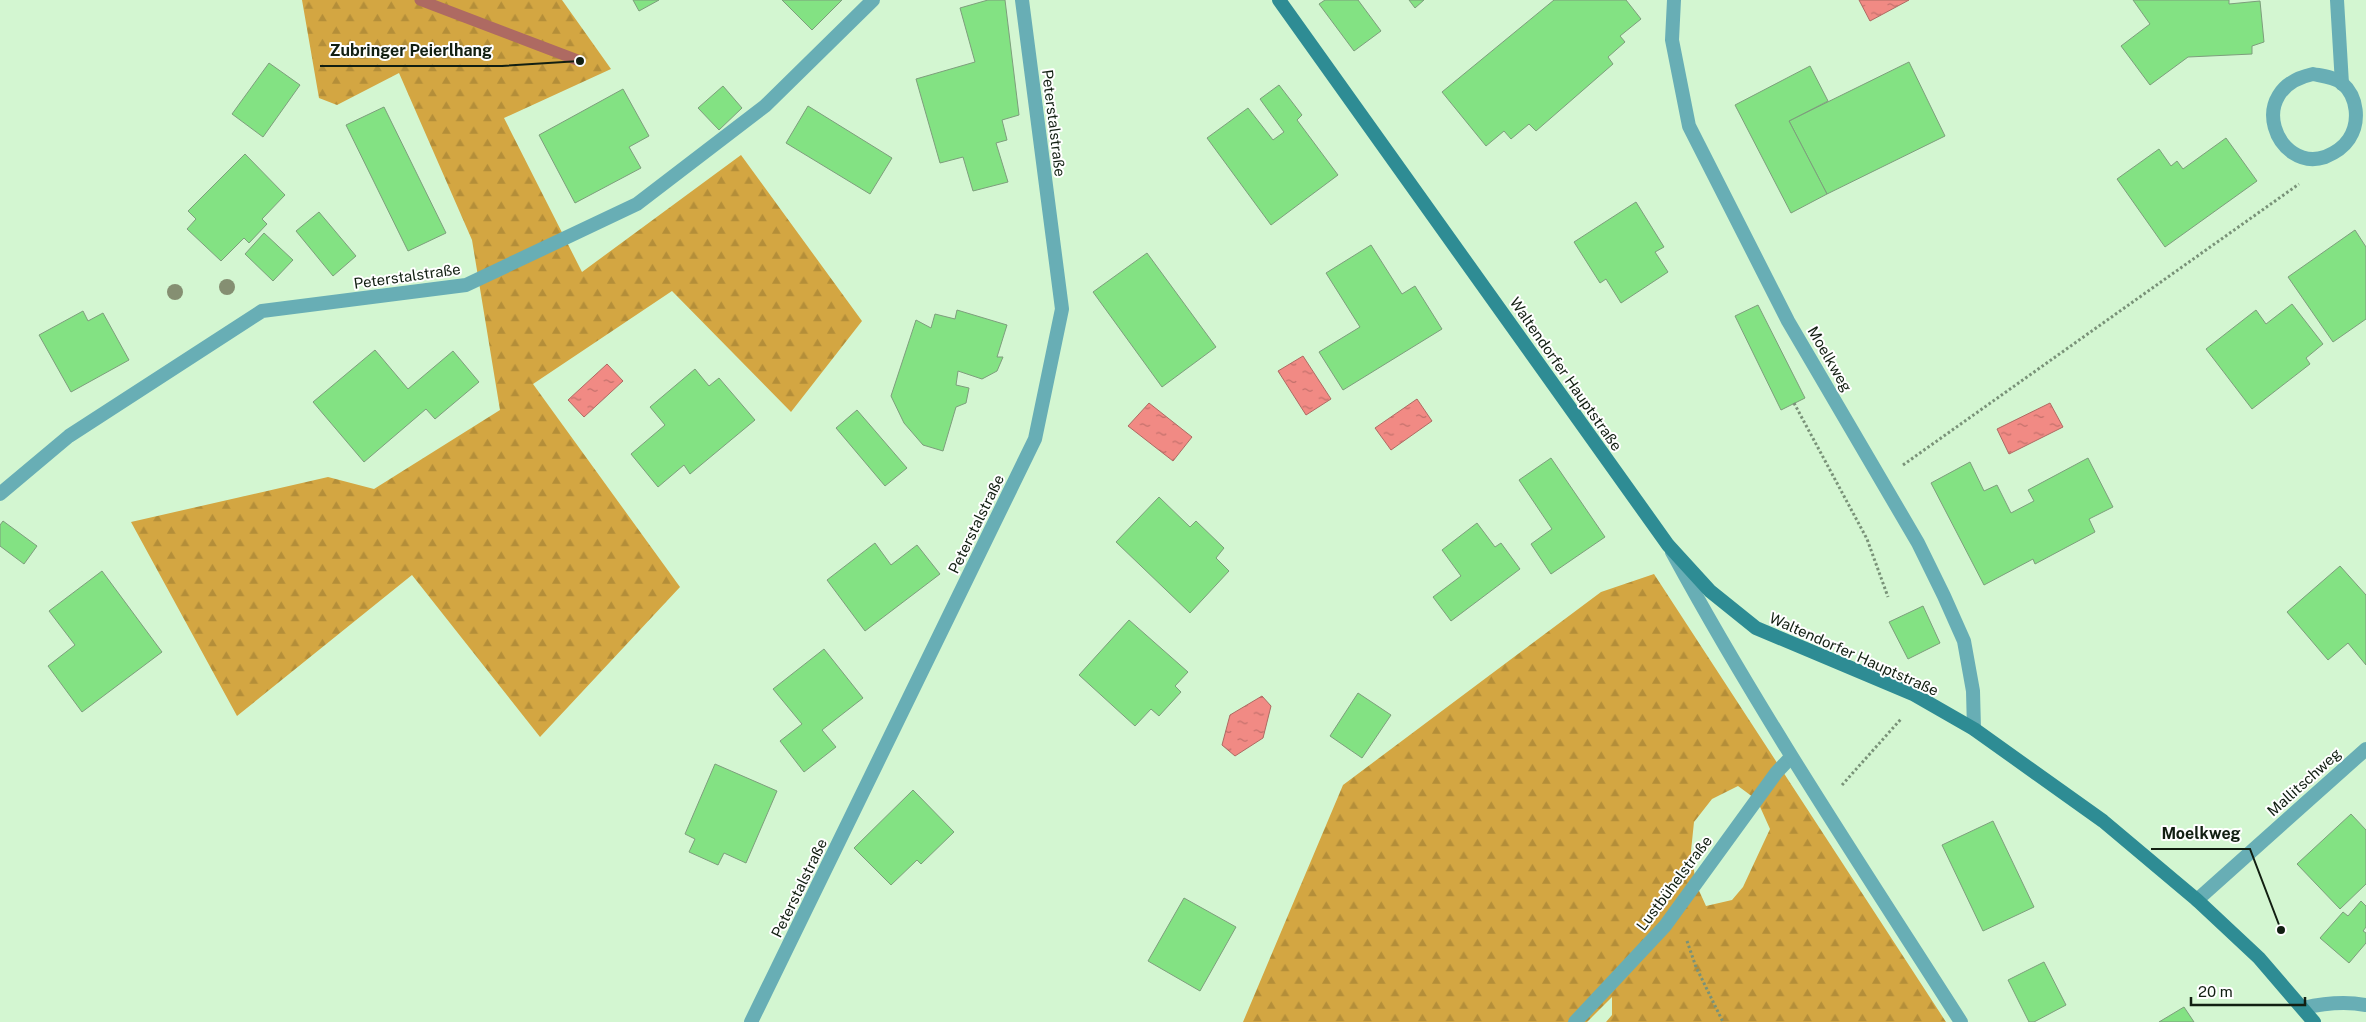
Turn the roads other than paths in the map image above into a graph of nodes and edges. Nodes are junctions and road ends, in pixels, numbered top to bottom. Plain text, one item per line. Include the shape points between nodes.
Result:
1 (873, 0) edge
2 (1022, 0) edge
3 (1279, 0) edge
4 (1674, 0) edge
5 (2337, 0) edge
6 (2342, 84) junction
7 (0, 494) edge
8 (1668, 545) junction
9 (1974, 729) junction
10 (2366, 749) edge
11 (1791, 757) junction
12 (2197, 900) junction
13 (2366, 1005) edge
14 (2303, 1008) junction
15 (752, 1022) edge
16 (1575, 1022) edge
17 (1961, 1022) edge
18 (2314, 1022) edge

1 - 7 street, Peterstalstraße via 766,106 637,204 466,285 262,311 69,436
2 - 15 street, Peterstalstraße via 1062,309 1035,439
3 - 8 main road, Waltendorfer Hauptstraße
4 - 9 street, Moelkweg via 1672,40 1689,126 1788,321 1918,544 1964,641 1973,691
5 - 6 street
6 - 6 street via 2353,98 2357,115 2354,131 2345,145 2316,160 2299,156 2285,147 2276,133 2272,117 2275,101 2283,87 2297,78 2313,74 2329,76
8 - 9 main road, Waltendorfer Hauptstraße via 1710,590 1756,628 1913,694
8 - 11 street via 1707,618
9 - 12 main road, Waltendorfer Hauptstraße via 2103,821
10 - 12 street, Mallitschweg
11 - 16 street, Lustbühelstraße via 1665,926
11 - 17 street
12 - 14 main road, Waltendorfer Hauptstraße via 2259,958
13 - 14 street via 2324,1003
14 - 18 main road, Waltendorfer Hauptstraße

